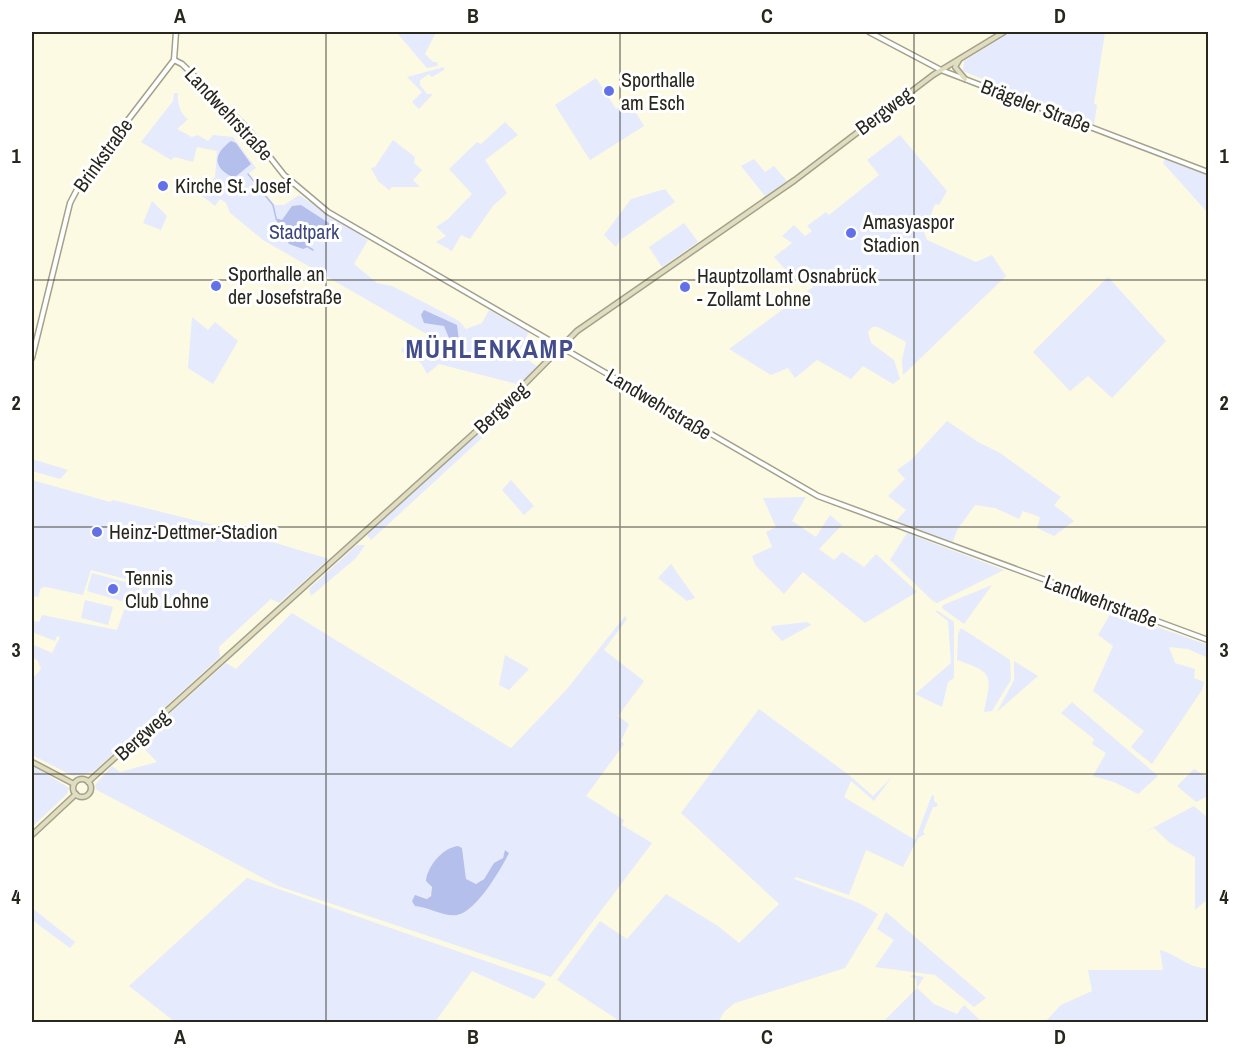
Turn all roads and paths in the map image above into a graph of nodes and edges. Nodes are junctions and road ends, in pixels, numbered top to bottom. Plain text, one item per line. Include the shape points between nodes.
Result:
1 (176, 32) edge
2 (868, 32) edge
3 (1004, 32) edge
4 (963, 56) junction
5 (174, 60) junction
6 (940, 70) junction
7 (964, 78) junction
8 (1209, 172) edge
9 (562, 347) junction
10 (32, 358) edge
11 (1209, 640) edge
12 (32, 762) edge
13 (88, 782) junction
14 (74, 784) junction
15 (76, 794) junction
16 (32, 835) edge

1 - 5 street
2 - 6 street, Brägeler Straße
3 - 4 main road, Bergweg
4 - 6 main road, Bergweg
4 - 7 main road via 956,67
5 - 9 street, Landwehrstraße via 243,124 294,185 328,212
5 - 10 street, Brinkstraße via 75,191 65,215
6 - 7 street, Brägeler Straße
6 - 9 main road, Bergweg via 795,180 577,331
7 - 8 street, Brägeler Straße
9 - 11 street, Landwehrstraße via 818,496
9 - 13 main road, Bergweg via 492,417
12 - 14 main road
13 - 14 main road via 80,780
13 - 15 main road, Bergweg via 88,795
14 - 15 main road
15 - 16 main road, Bergweg

